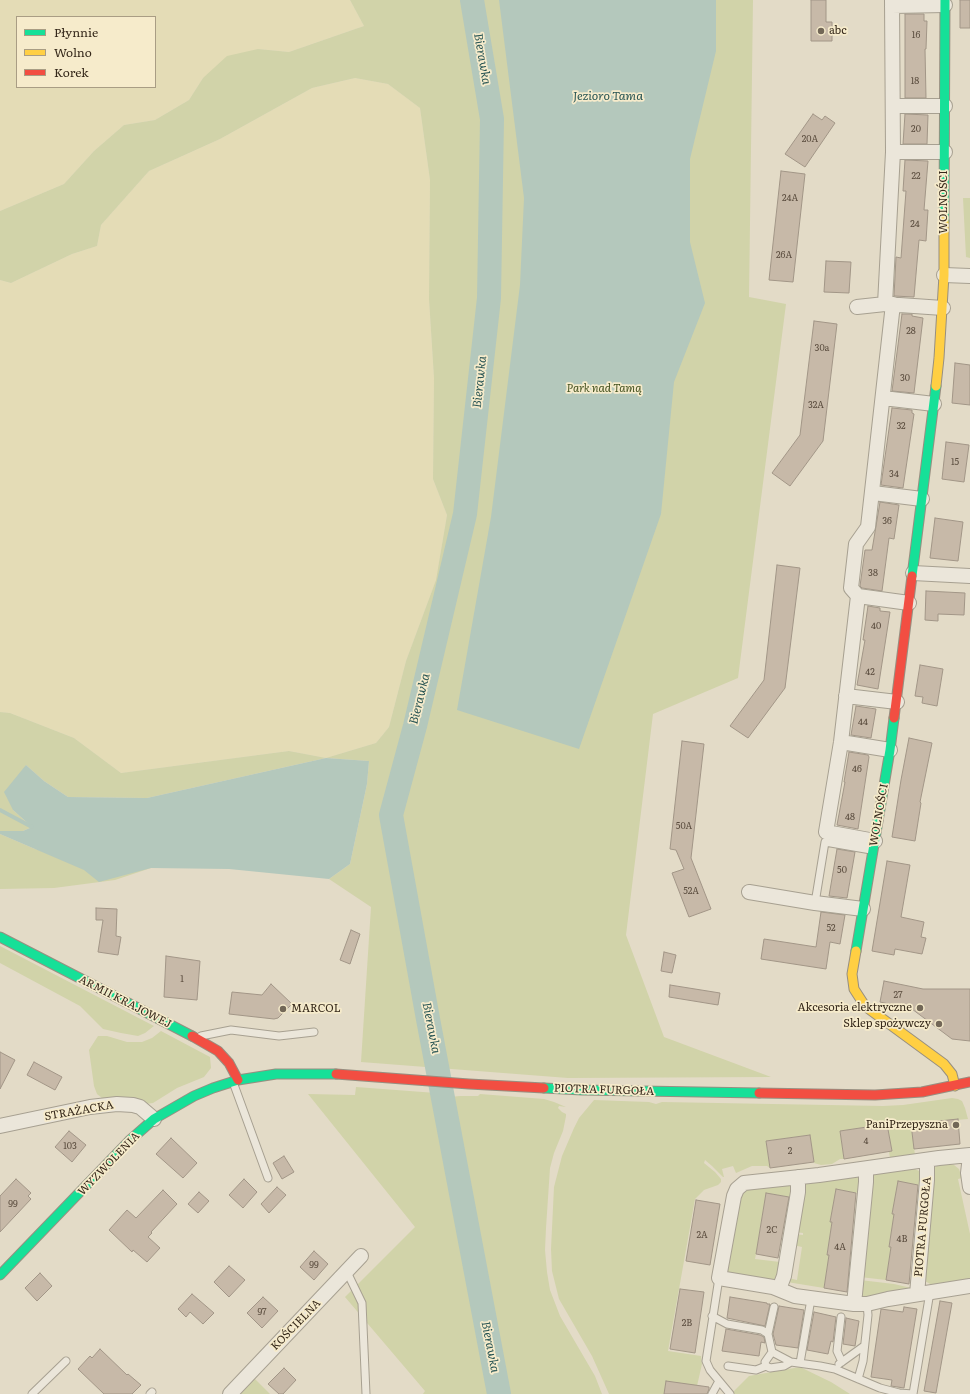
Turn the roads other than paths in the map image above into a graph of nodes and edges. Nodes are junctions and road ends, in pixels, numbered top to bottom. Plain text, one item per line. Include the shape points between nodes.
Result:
1 (945, 2) edge
2 (892, 3) edge
3 (893, 106) junction
4 (945, 106) junction
5 (893, 152) junction
6 (945, 152) junction
7 (944, 275) junction
8 (970, 276) edge
9 (889, 304) junction
10 (856, 307) dead end
11 (943, 308) junction
12 (883, 398) junction
13 (934, 404) junction
14 (873, 493) junction
15 (922, 499) junction
16 (913, 573) junction
17 (970, 576) edge
18 (858, 596) junction
19 (909, 603) junction
20 (846, 696) junction
21 (897, 702) junction
22 (841, 742) junction
23 (890, 750) junction
24 (874, 846) junction
25 (750, 892) dead end
26 (815, 903) junction
27 (863, 909) junction
28 (0, 937) edge
29 (314, 1032) dead end
30 (195, 1038) junction
31 (235, 1081) junction
32 (970, 1082) edge
33 (955, 1086) junction
34 (154, 1119) junction
35 (0, 1126) edge
36 (970, 1155) edge
37 (927, 1160) junction
38 (866, 1168) junction
39 (798, 1177) junction
40 (268, 1178) dead end
41 (970, 1187) edge
42 (361, 1256) dead end
43 (347, 1272) junction
44 (0, 1275) edge
45 (720, 1278) junction
46 (970, 1286) edge
47 (779, 1289) junction
48 (923, 1293) junction
49 (811, 1299) junction
50 (860, 1304) junction
51 (774, 1307) dead end
52 (712, 1316) junction
53 (841, 1317) dead end
54 (768, 1334) junction
55 (864, 1346) junction
56 (772, 1352) junction
57 (66, 1361) dead end
58 (791, 1362) junction
59 (842, 1362) junction
60 (800, 1363) junction
61 (728, 1366) dead end
62 (766, 1366) junction
63 (835, 1369) junction
64 (858, 1379) junction
65 (719, 1381) junction
66 (32, 1394) edge
67 (230, 1394) edge
68 (366, 1394) edge
69 (712, 1394) edge
70 (730, 1394) edge

1 - 2 street
1 - 4 street, WOLNOŚCI
2 - 3 street
3 - 4 street
3 - 5 street
4 - 6 street, WOLNOŚCI
5 - 6 street
5 - 9 street
6 - 7 street, WOLNOŚCI
7 - 8 street
7 - 11 street, WOLNOŚCI
9 - 10 street
9 - 11 street
9 - 12 street
11 - 13 street, WOLNOŚCI
12 - 13 street
12 - 14 street
13 - 15 street, WOLNOŚCI
14 - 15 street
14 - 18 street via 868,527 856,544 851,588
15 - 16 street, WOLNOŚCI
16 - 17 street
16 - 19 street, WOLNOŚCI
18 - 19 street
18 - 20 street
19 - 21 street, WOLNOŚCI
20 - 21 street
20 - 22 street
21 - 23 street, WOLNOŚCI
22 - 23 street
22 - 24 street via 826,832
23 - 24 street, WOLNOŚCI
24 - 26 lane via 825,842
24 - 27 street, WOLNOŚCI
25 - 26 street
26 - 27 street
27 - 33 street, WOLNOŚCI via 852,974 857,995 865,1006 944,1064 952,1074
28 - 30 street, ARMII KRAJOWEJ
29 - 30 lane via 279,1036 231,1030
30 - 31 street, ARMII KRAJOWEJ via 218,1051 229,1063
31 - 33 street, PIOTRA FURGOŁA via 276,1074 347,1074 582,1090 854,1095 908,1094
31 - 34 street, WYZWOLENIA via 194,1096
31 - 40 lane
32 - 33 street, PIOTRA FURGOŁA
34 - 35 street, STRAŻACKA via 133,1105 117,1104 90,1107
34 - 44 street, WYZWOLENIA via 129,1141
36 - 37 street, PIOTRA FURGOŁA
36 - 41 street, PIOTRA FURGOŁA
37 - 38 street, PIOTRA FURGOŁA
37 - 48 street, PIOTRA FURGOŁA
38 - 39 street, PIOTRA FURGOŁA
38 - 50 street
39 - 45 street, PIOTRA FURGOŁA via 748,1181 737,1189
39 - 47 street via 799,1189 786,1270
42 - 43 street, KOŚCIELNA
43 - 67 street, KOŚCIELNA
43 - 68 lane via 362,1303
45 - 47 street, PIOTRA FURGOŁA
45 - 52 lane, PIOTRA FURGOŁA
46 - 48 street, PIOTRA FURGOŁA
47 - 49 street, PIOTRA FURGOŁA
48 - 50 street, PIOTRA FURGOŁA
48 - 64 lane via 913,1394 892,1391
49 - 50 street, PIOTRA FURGOŁA
49 - 60 lane
50 - 55 lane via 868,1315
51 - 54 lane
52 - 54 lane via 727,1324 762,1330
52 - 65 lane, PIOTRA FURGOŁA via 706,1361
53 - 59 lane via 837,1351
54 - 56 lane
55 - 59 lane
55 - 64 lane
56 - 58 lane
56 - 62 lane via 765,1362
57 - 66 lane
58 - 60 lane
58 - 62 lane via 784,1366
59 - 63 lane
60 - 63 lane
61 - 62 lane via 756,1370
63 - 64 lane
65 - 69 lane
65 - 70 lane, PIOTRA FURGOŁA

